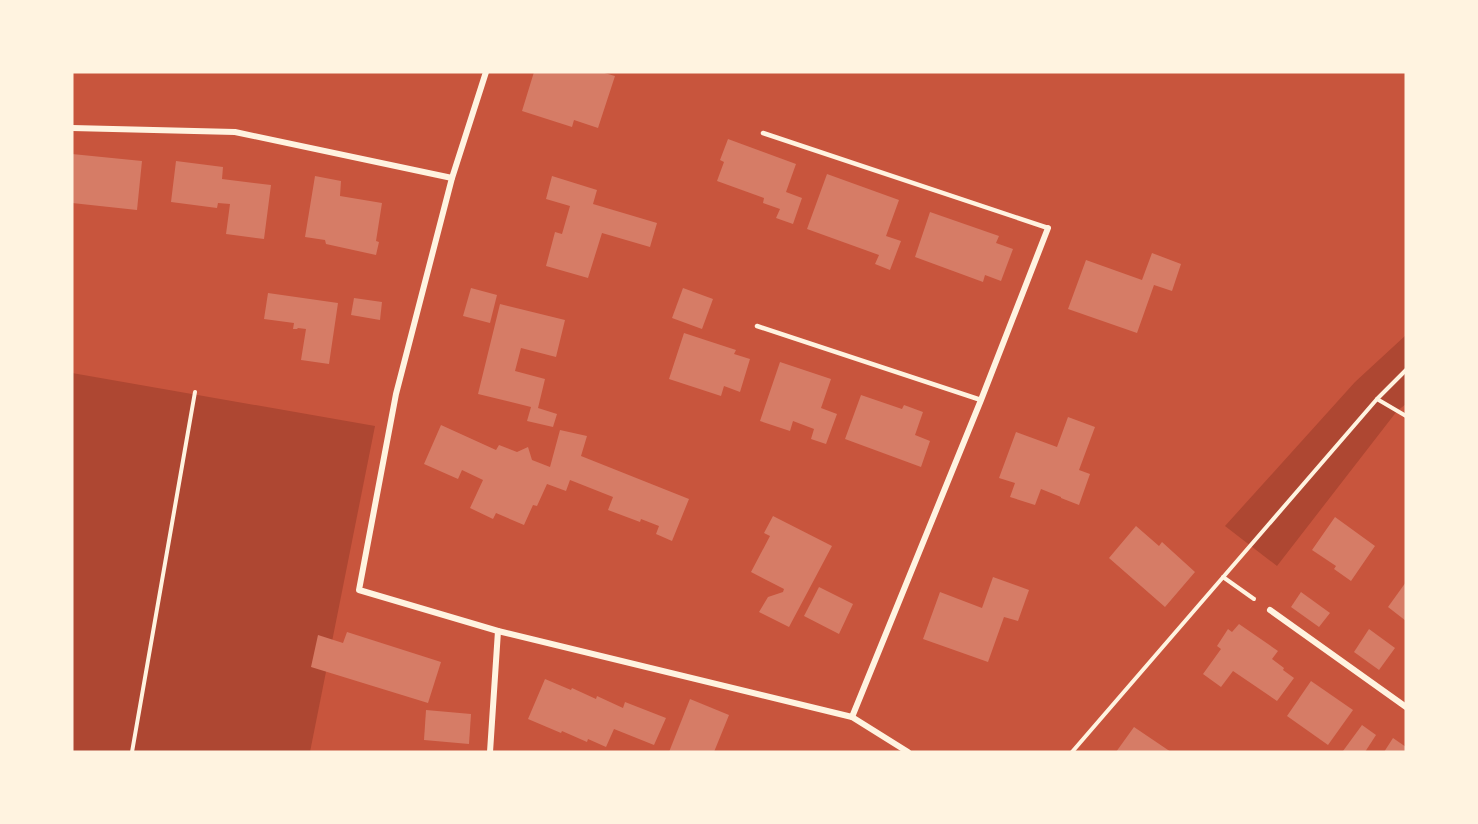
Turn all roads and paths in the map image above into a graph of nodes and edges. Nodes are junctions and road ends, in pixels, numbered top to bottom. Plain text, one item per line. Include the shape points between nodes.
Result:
1 (486, 72) edge
2 (72, 128) edge
3 (763, 133) dead end
4 (452, 178) junction
5 (1048, 228) joint
6 (757, 326) dead end
7 (1406, 370) edge
8 (195, 392) dead end
9 (1377, 399) junction
10 (981, 400) junction
11 (1406, 417) edge
12 (1223, 578) junction
13 (1270, 610) joint
14 (498, 631) junction
15 (1406, 707) edge
16 (852, 717) junction
17 (132, 752) edge
18 (490, 752) edge
19 (908, 752) edge
20 (1072, 752) edge

1 - 4 street
2 - 4 street via 235,132
3 - 5 lane
4 - 14 street via 396,394 359,590
5 - 10 street
6 - 10 lane
7 - 9 path
8 - 17 path
9 - 11 path
9 - 12 path
10 - 16 street
12 - 13 path
12 - 20 path
13 - 15 street
14 - 16 street
14 - 18 street
16 - 19 street

